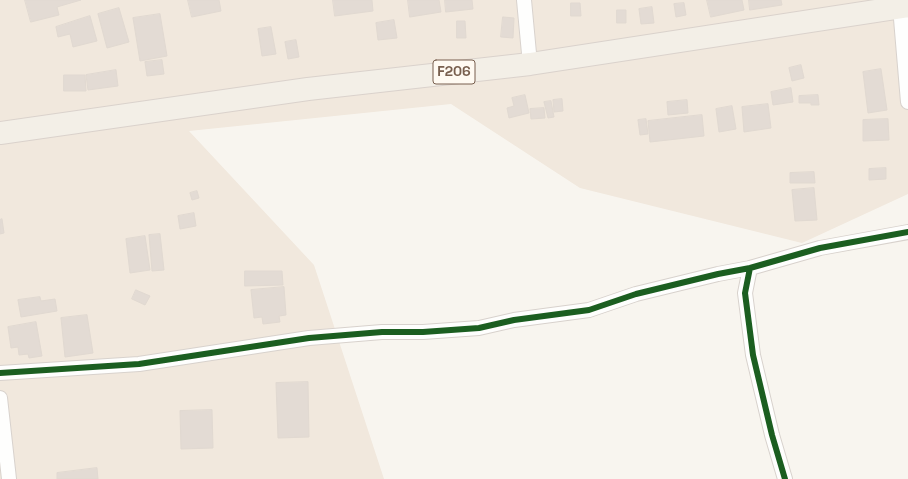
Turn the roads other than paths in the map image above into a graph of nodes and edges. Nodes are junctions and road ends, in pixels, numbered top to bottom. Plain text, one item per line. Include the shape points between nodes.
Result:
1 (524, 0) edge
2 (904, 7) edge
3 (530, 64) junction
4 (908, 102) edge
5 (0, 133) edge
6 (908, 232) edge
7 (750, 268) junction
8 (0, 373) edge
9 (0, 398) edge
10 (9, 479) edge
11 (785, 479) edge

1 - 3 street
2 - 3 main road, F206
2 - 4 street
3 - 5 main road, F206 via 308,89
6 - 7 street via 820,248
7 - 8 street via 636,294 589,310 514,320 480,328 309,338 139,364
7 - 11 street via 746,293 753,355
9 - 10 street

